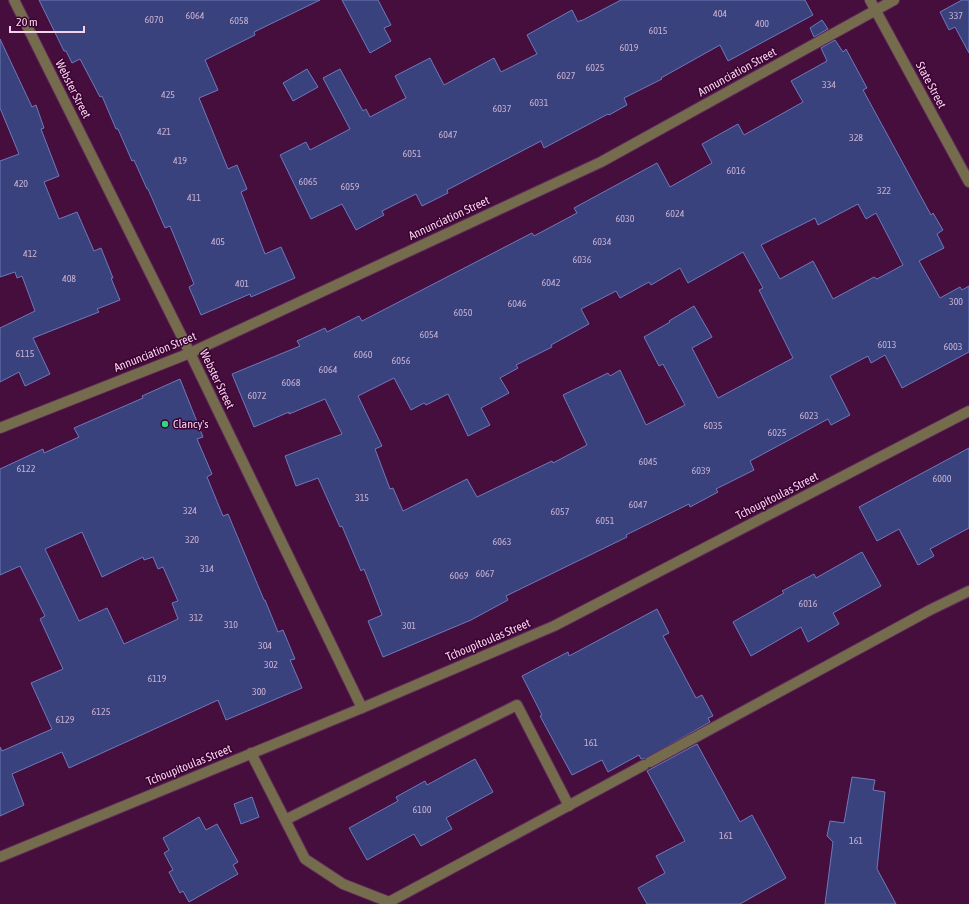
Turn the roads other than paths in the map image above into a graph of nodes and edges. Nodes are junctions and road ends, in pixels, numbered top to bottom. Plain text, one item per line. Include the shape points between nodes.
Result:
1 (14, 0) edge
2 (870, 0) edge
3 (894, 0) edge
4 (876, 10) junction
5 (969, 182) edge
6 (190, 353) junction
7 (969, 411) edge
8 (0, 428) edge
9 (969, 591) edge
10 (362, 708) junction
11 (251, 753) junction
12 (569, 806) junction
13 (285, 820) junction
14 (0, 857) edge
15 (389, 903) edge

1 - 6 street, Webster Street
2 - 4 street, State Street
3 - 4 street, Annunciation Street
4 - 5 street, State Street
4 - 6 street, Annunciation Street via 601,162
6 - 8 street, Annunciation Street
6 - 10 street, Webster Street
7 - 10 street, Tchoupitoulas Street via 554,626
9 - 12 street
10 - 11 street, Tchoupitoulas Street
11 - 13 street
11 - 14 street, Tchoupitoulas Street
12 - 13 street via 517,705
12 - 15 street
13 - 15 street via 304,859 343,884

